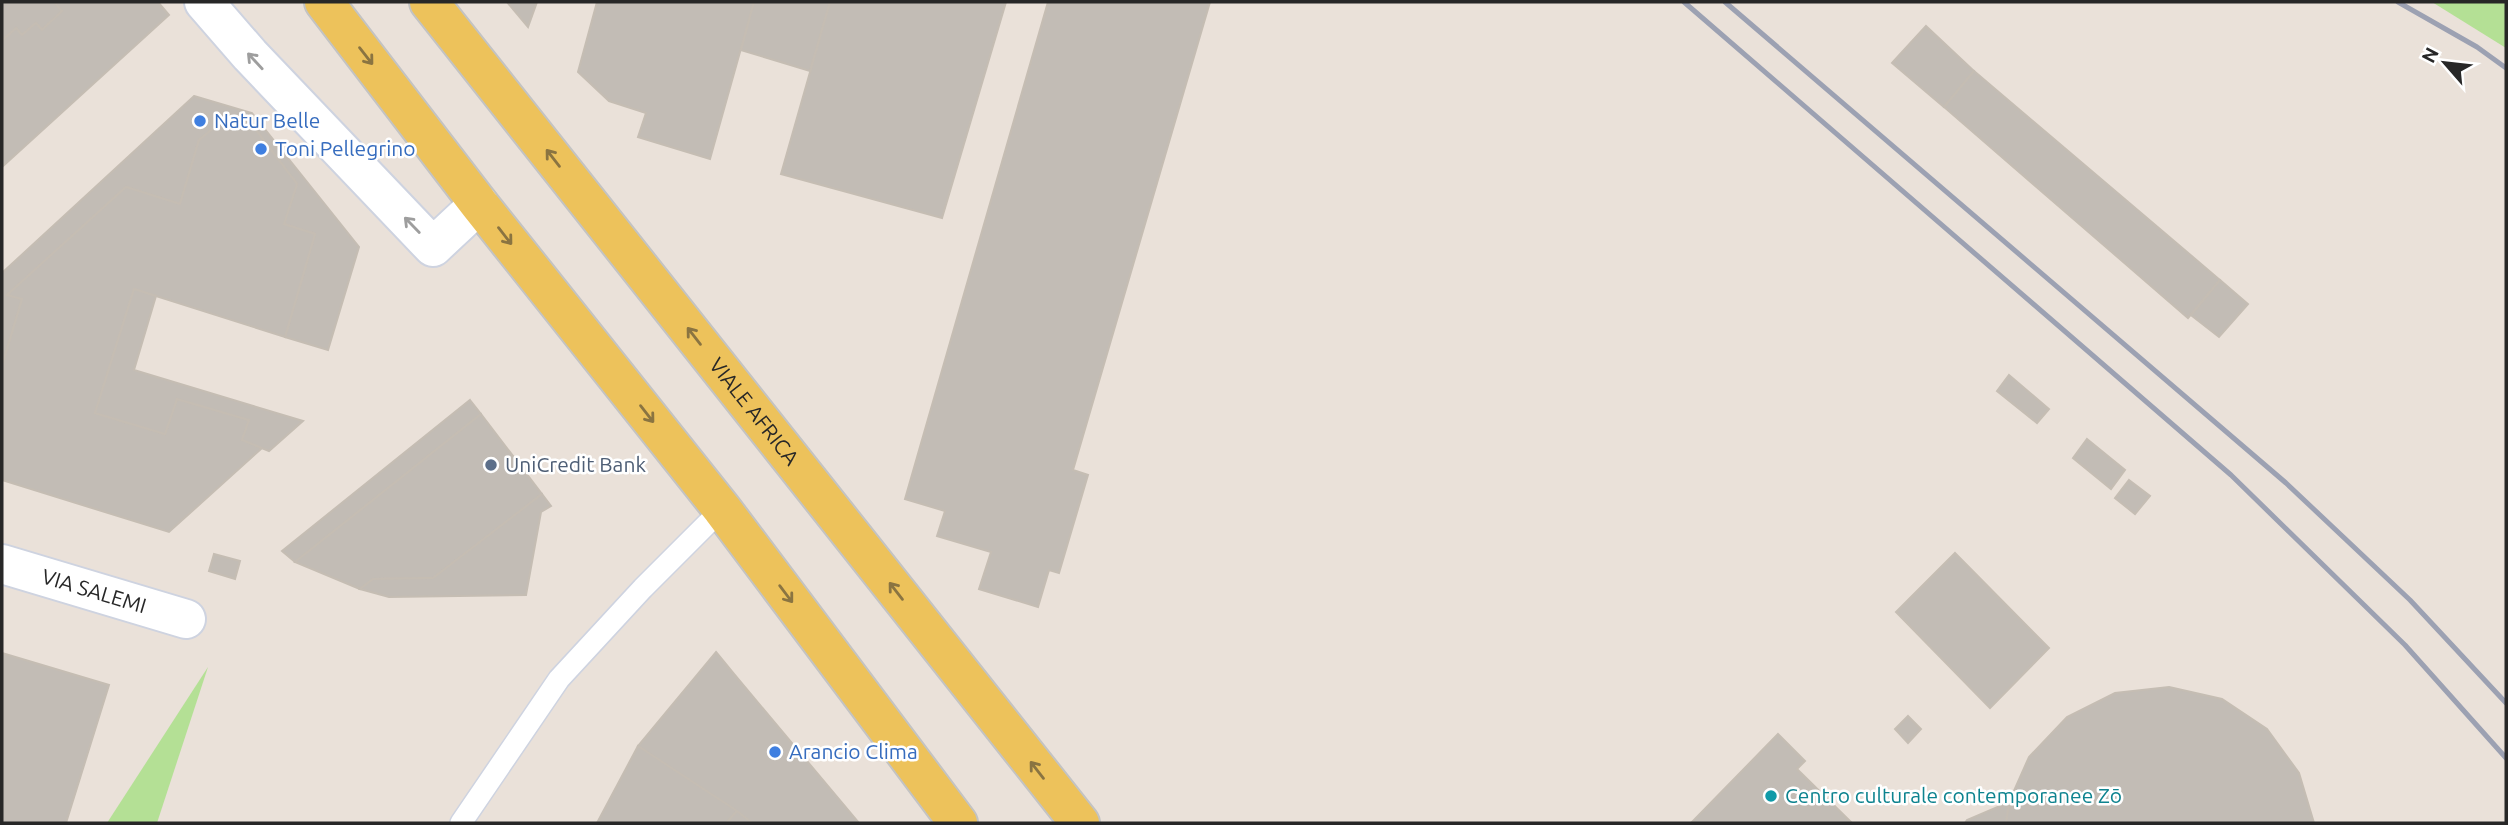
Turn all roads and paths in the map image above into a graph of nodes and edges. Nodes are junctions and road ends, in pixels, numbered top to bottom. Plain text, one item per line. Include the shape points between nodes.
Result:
1 (204, 2) edge
2 (324, 2) edge
3 (429, 2) edge
4 (479, 204) junction
5 (722, 509) junction
6 (2, 564) edge
7 (186, 619) dead end
8 (461, 823) edge
9 (958, 823) edge
10 (1080, 823) edge

4 -> 1 street via 433,247
2 -> 4 main road
10 -> 3 main road, VIALE AFRICA
4 -> 5 main road
5 - 8 lane via 559,679
5 -> 9 main road
6 - 7 street, VIA SALEMI

